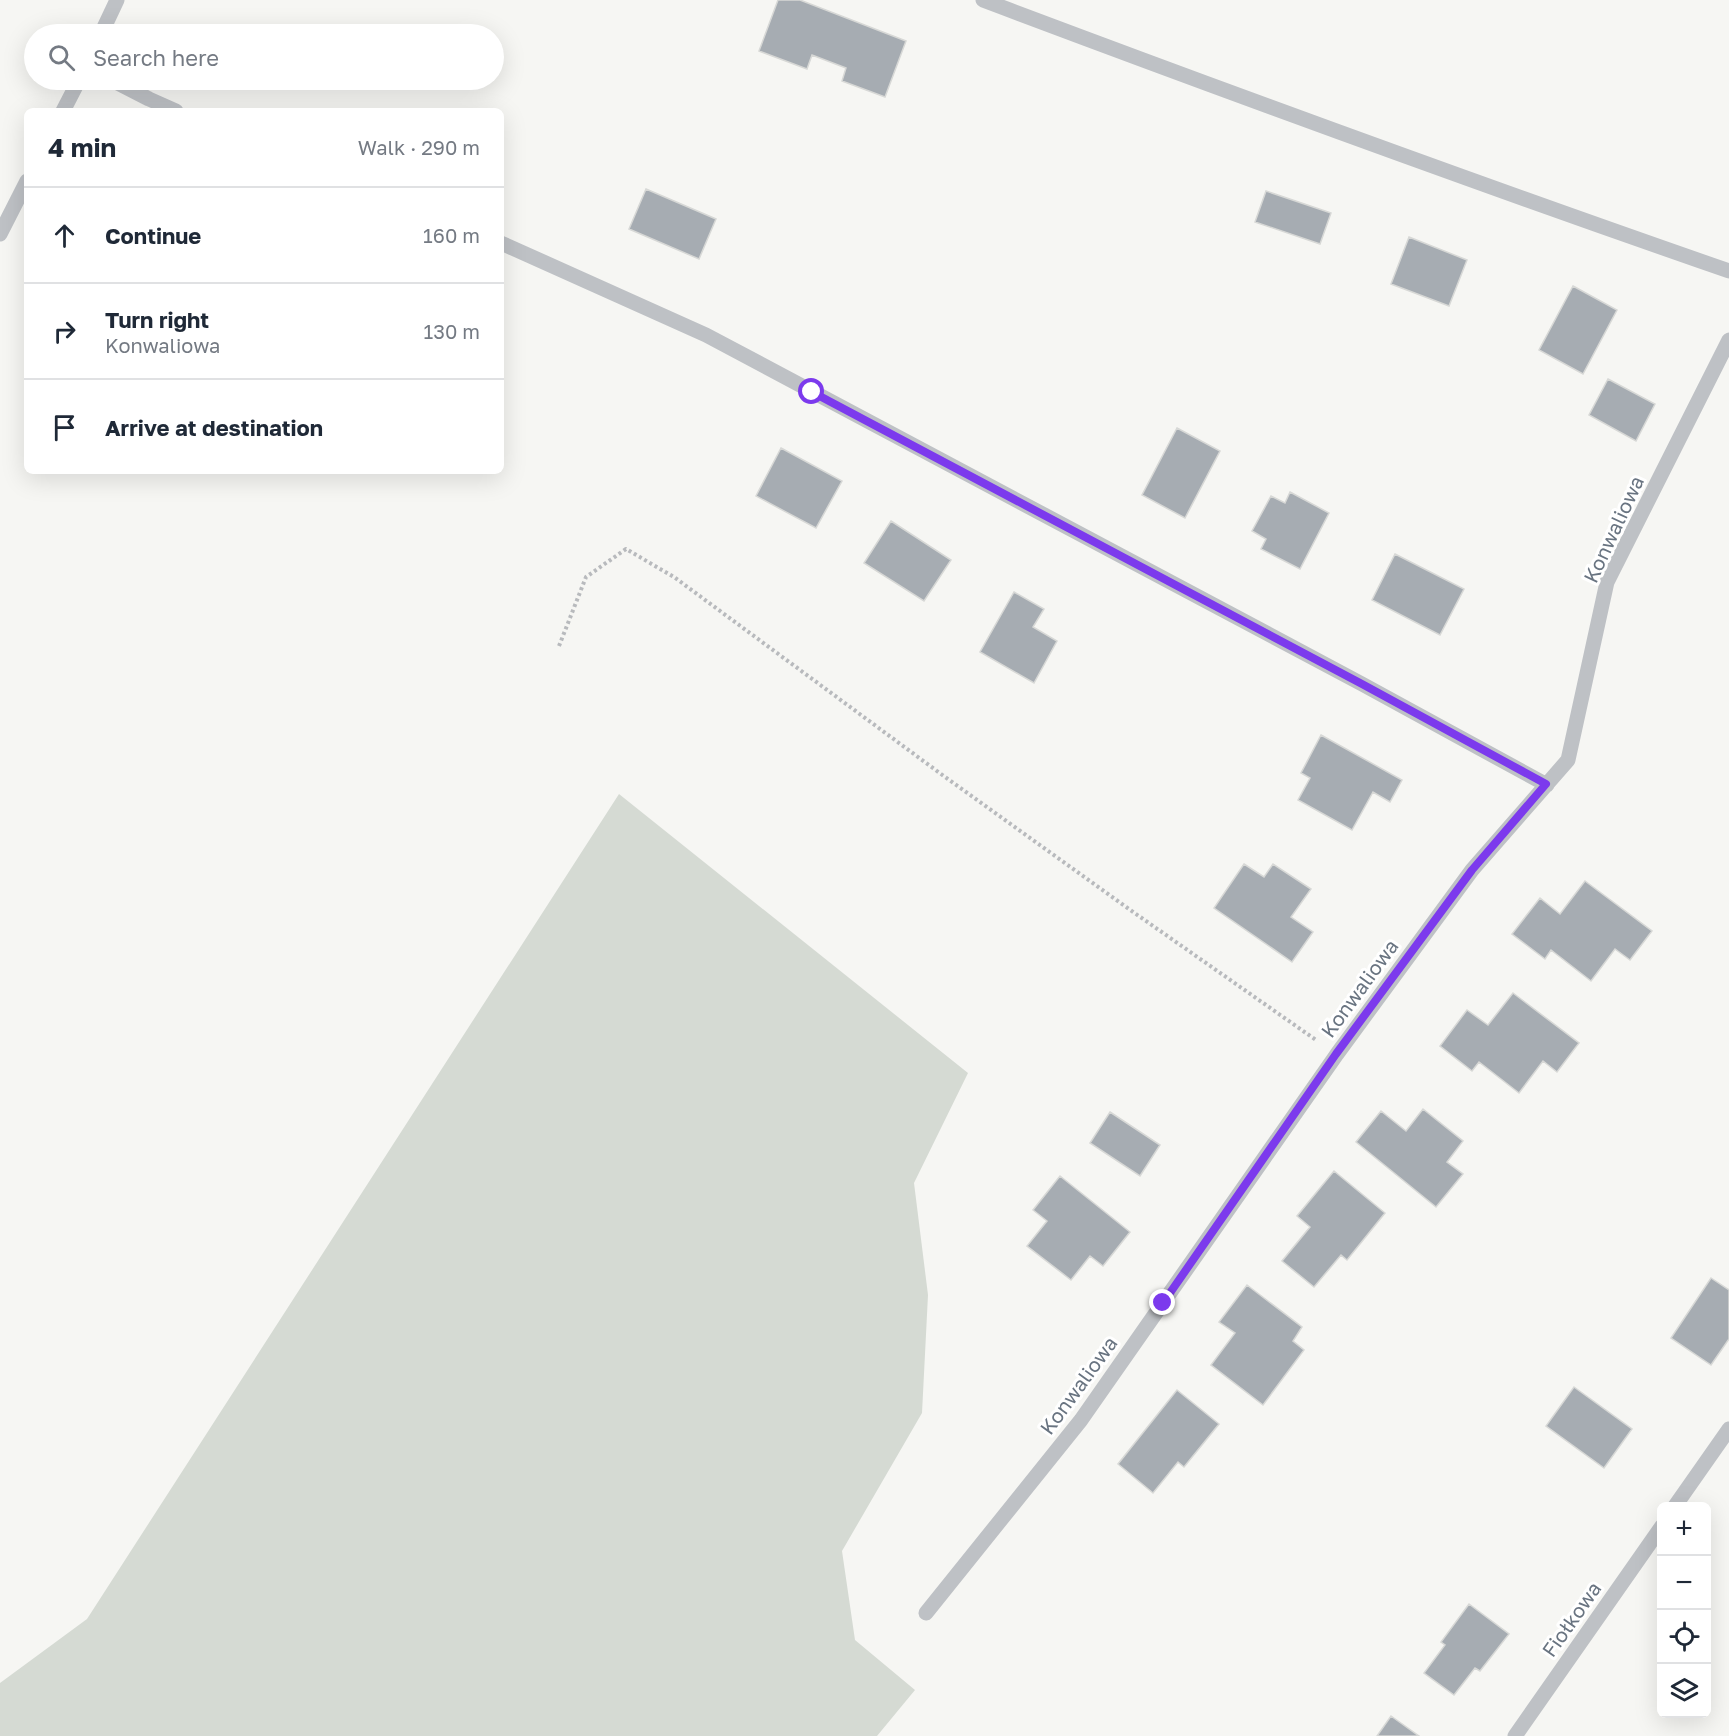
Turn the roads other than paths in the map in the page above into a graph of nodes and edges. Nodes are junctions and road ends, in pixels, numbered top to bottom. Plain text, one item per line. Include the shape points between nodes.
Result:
1 (117, 0) edge
2 (982, 0) edge
3 (106, 24) edge
4 (74, 90) edge
5 (131, 90) edge
6 (65, 108) edge
7 (169, 108) edge
8 (24, 187) edge
9 (0, 234) edge
10 (504, 244) edge
11 (1729, 270) edge
12 (1729, 340) edge
13 (1546, 784) junction
14 (1729, 1430) edge
15 (1678, 1502) edge
16 (1657, 1533) edge
17 (926, 1613) dead end
18 (1515, 1736) edge

1 - 3 lane
2 - 11 lane via 1265,106
4 - 6 lane
5 - 7 lane
8 - 9 lane
10 - 13 lane via 706,335
12 - 13 lane, Konwaliowa via 1607,582 1568,760
13 - 17 lane, Konwaliowa via 1472,870 1336,1054 1081,1420
14 - 15 lane
16 - 18 lane, Fiołkowa

